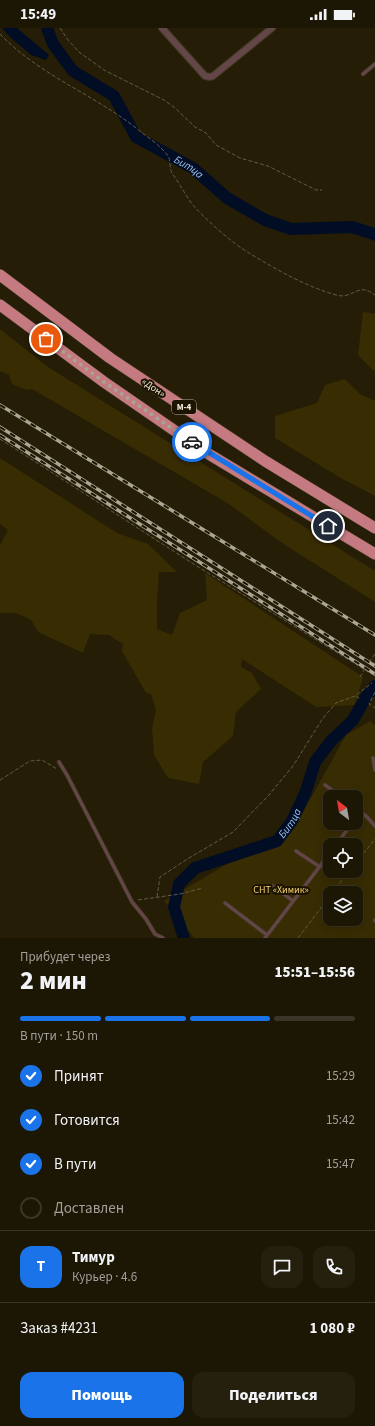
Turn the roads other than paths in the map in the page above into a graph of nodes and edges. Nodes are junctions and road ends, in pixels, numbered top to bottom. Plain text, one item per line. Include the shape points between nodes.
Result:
1 (162, 28) edge
2 (272, 28) edge
3 (375, 64) edge
4 (362, 74) dead end
5 (0, 275) edge
6 (0, 305) edge
7 (375, 528) edge
8 (375, 554) edge
9 (373, 758) dead end
10 (59, 762) dead end
11 (375, 770) edge
12 (325, 785) dead end
13 (332, 790) edge
14 (365, 815) edge
15 (375, 826) edge
16 (296, 851) dead end
17 (323, 863) edge
18 (320, 867) junction
19 (273, 886) dead end
20 (294, 901) junction
21 (225, 903) dead end
22 (155, 934) junction
23 (266, 937) edge
24 (154, 938) edge
25 (163, 938) edge

1 - 2 street via 206,76 210,77
3 - 4 lane
5 - 7 highway, «Дон» / М-4 via 117,362 265,461
6 - 8 highway, М-4 via 104,382 207,453
9 - 11 lane
10 - 22 lane via 132,902
12 - 13 lane
14 - 15 lane
16 - 18 lane
17 - 18 lane
18 - 20 lane
19 - 20 lane
20 - 23 lane
21 - 23 lane
22 - 24 lane
22 - 25 lane

